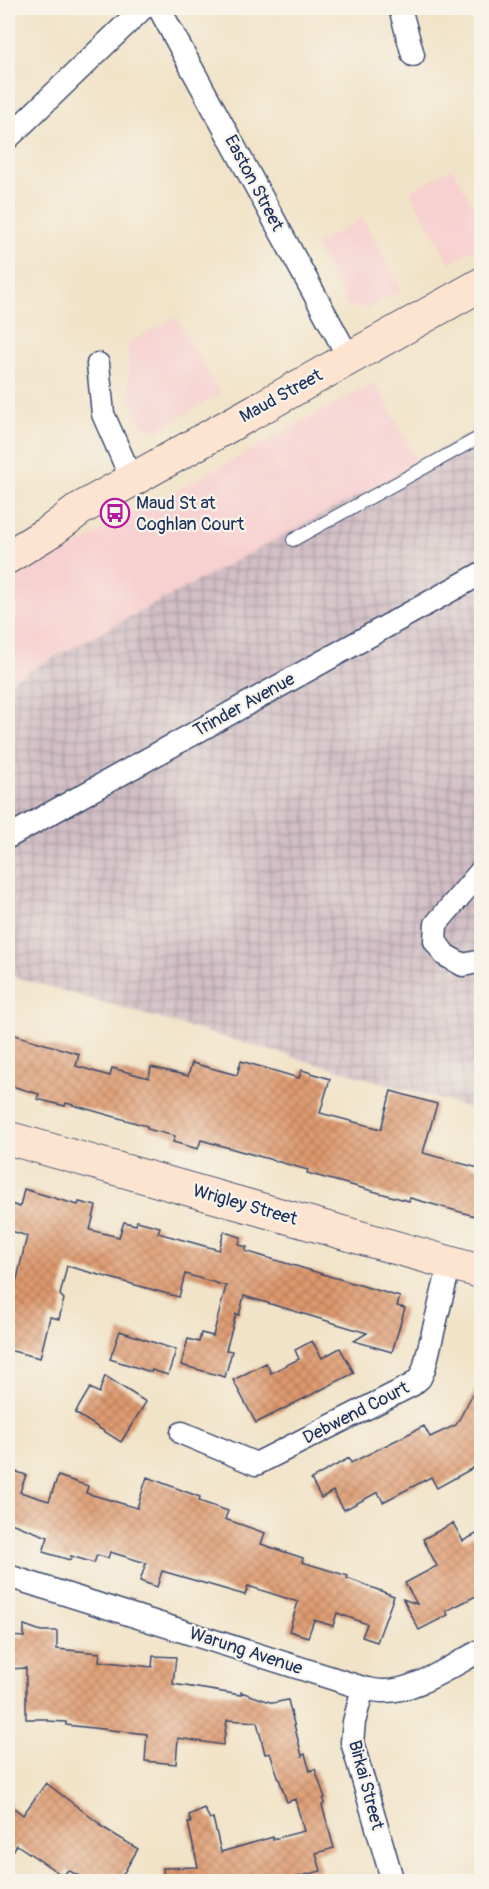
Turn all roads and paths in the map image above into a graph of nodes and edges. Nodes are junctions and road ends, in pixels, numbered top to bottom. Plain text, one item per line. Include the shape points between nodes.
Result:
1 (143, 8) edge
2 (159, 8) edge
3 (400, 8) edge
4 (413, 55) dead end
5 (8, 138) edge
6 (482, 284) edge
7 (349, 358) junction
8 (98, 364) dead end
9 (482, 436) edge
10 (132, 480) junction
11 (80, 508) junction
12 (8, 539) edge
13 (293, 540) dead end
14 (8, 557) edge
15 (482, 573) edge
16 (8, 837) edge
17 (482, 870) edge
18 (482, 962) edge
19 (8, 1138) edge
20 (450, 1263) junction
21 (482, 1272) edge
22 (182, 1433) dead end
23 (8, 1576) edge
24 (482, 1650) edge
25 (363, 1688) junction
26 (393, 1881) edge

1 - 5 street
2 - 7 street, Easton Street
3 - 4 street
6 - 7 main road, Maud Street
7 - 10 main road, Maud Street
8 - 10 street via 103,414
9 - 13 lane
10 - 11 main road, Maud Street
11 - 12 main road, Maud Street
11 - 14 main road, Maud Street
15 - 16 street, Trinder Avenue
17 - 18 street via 436,924 435,941 445,955 463,965
19 - 20 main road, Wrigley Street
20 - 21 main road, Wrigley Street
20 - 22 street, Debwend Court via 424,1369 412,1385 256,1464
23 - 25 street, Warung Avenue
24 - 25 street, Warung Avenue via 399,1689
25 - 26 street, Birkai Street via 351,1742

